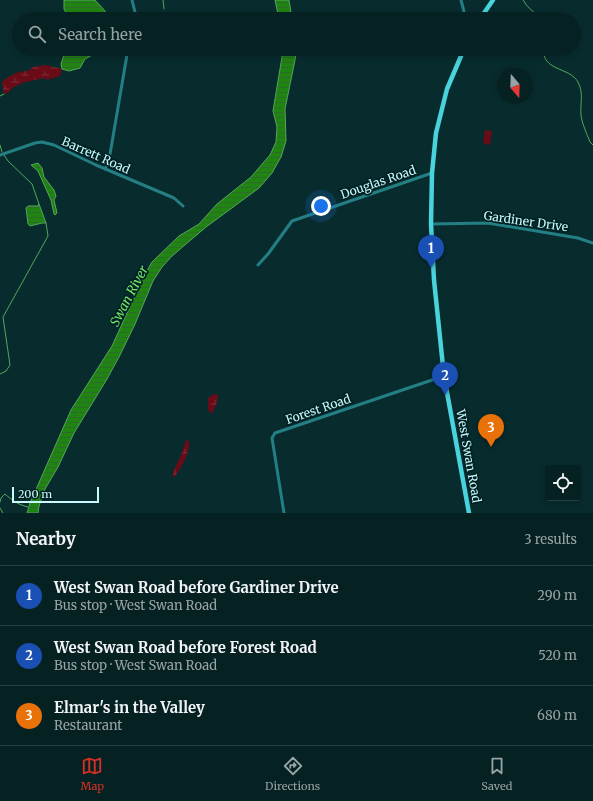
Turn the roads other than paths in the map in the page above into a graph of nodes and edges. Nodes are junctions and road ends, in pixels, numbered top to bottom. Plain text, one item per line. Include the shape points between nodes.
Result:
1 (132, 0) edge
2 (461, 0) edge
3 (492, 0) edge
4 (135, 12) edge
5 (464, 12) edge
6 (484, 12) edge
7 (127, 56) edge
8 (461, 56) edge
9 (0, 155) edge
10 (105, 169) junction
11 (432, 173) junction
12 (182, 205) dead end
13 (432, 224) junction
14 (593, 243) edge
15 (258, 265) dead end
16 (444, 376) junction
17 (284, 513) edge
18 (469, 513) edge

1 - 4 street
2 - 5 street
3 - 6 main road
7 - 10 street via 109,160
8 - 11 main road, West Swan Road via 446,88 436,133
9 - 10 street, Barrett Road via 42,142
10 - 12 street, Barrett Road via 174,198
11 - 13 main road, West Swan Road
11 - 15 street, Douglas Road via 292,221
13 - 14 street, Gardiner Drive via 488,223 578,238
13 - 16 main road, West Swan Road via 434,280
16 - 17 street, Forest Road via 275,433 272,438
16 - 18 main road, West Swan Road

